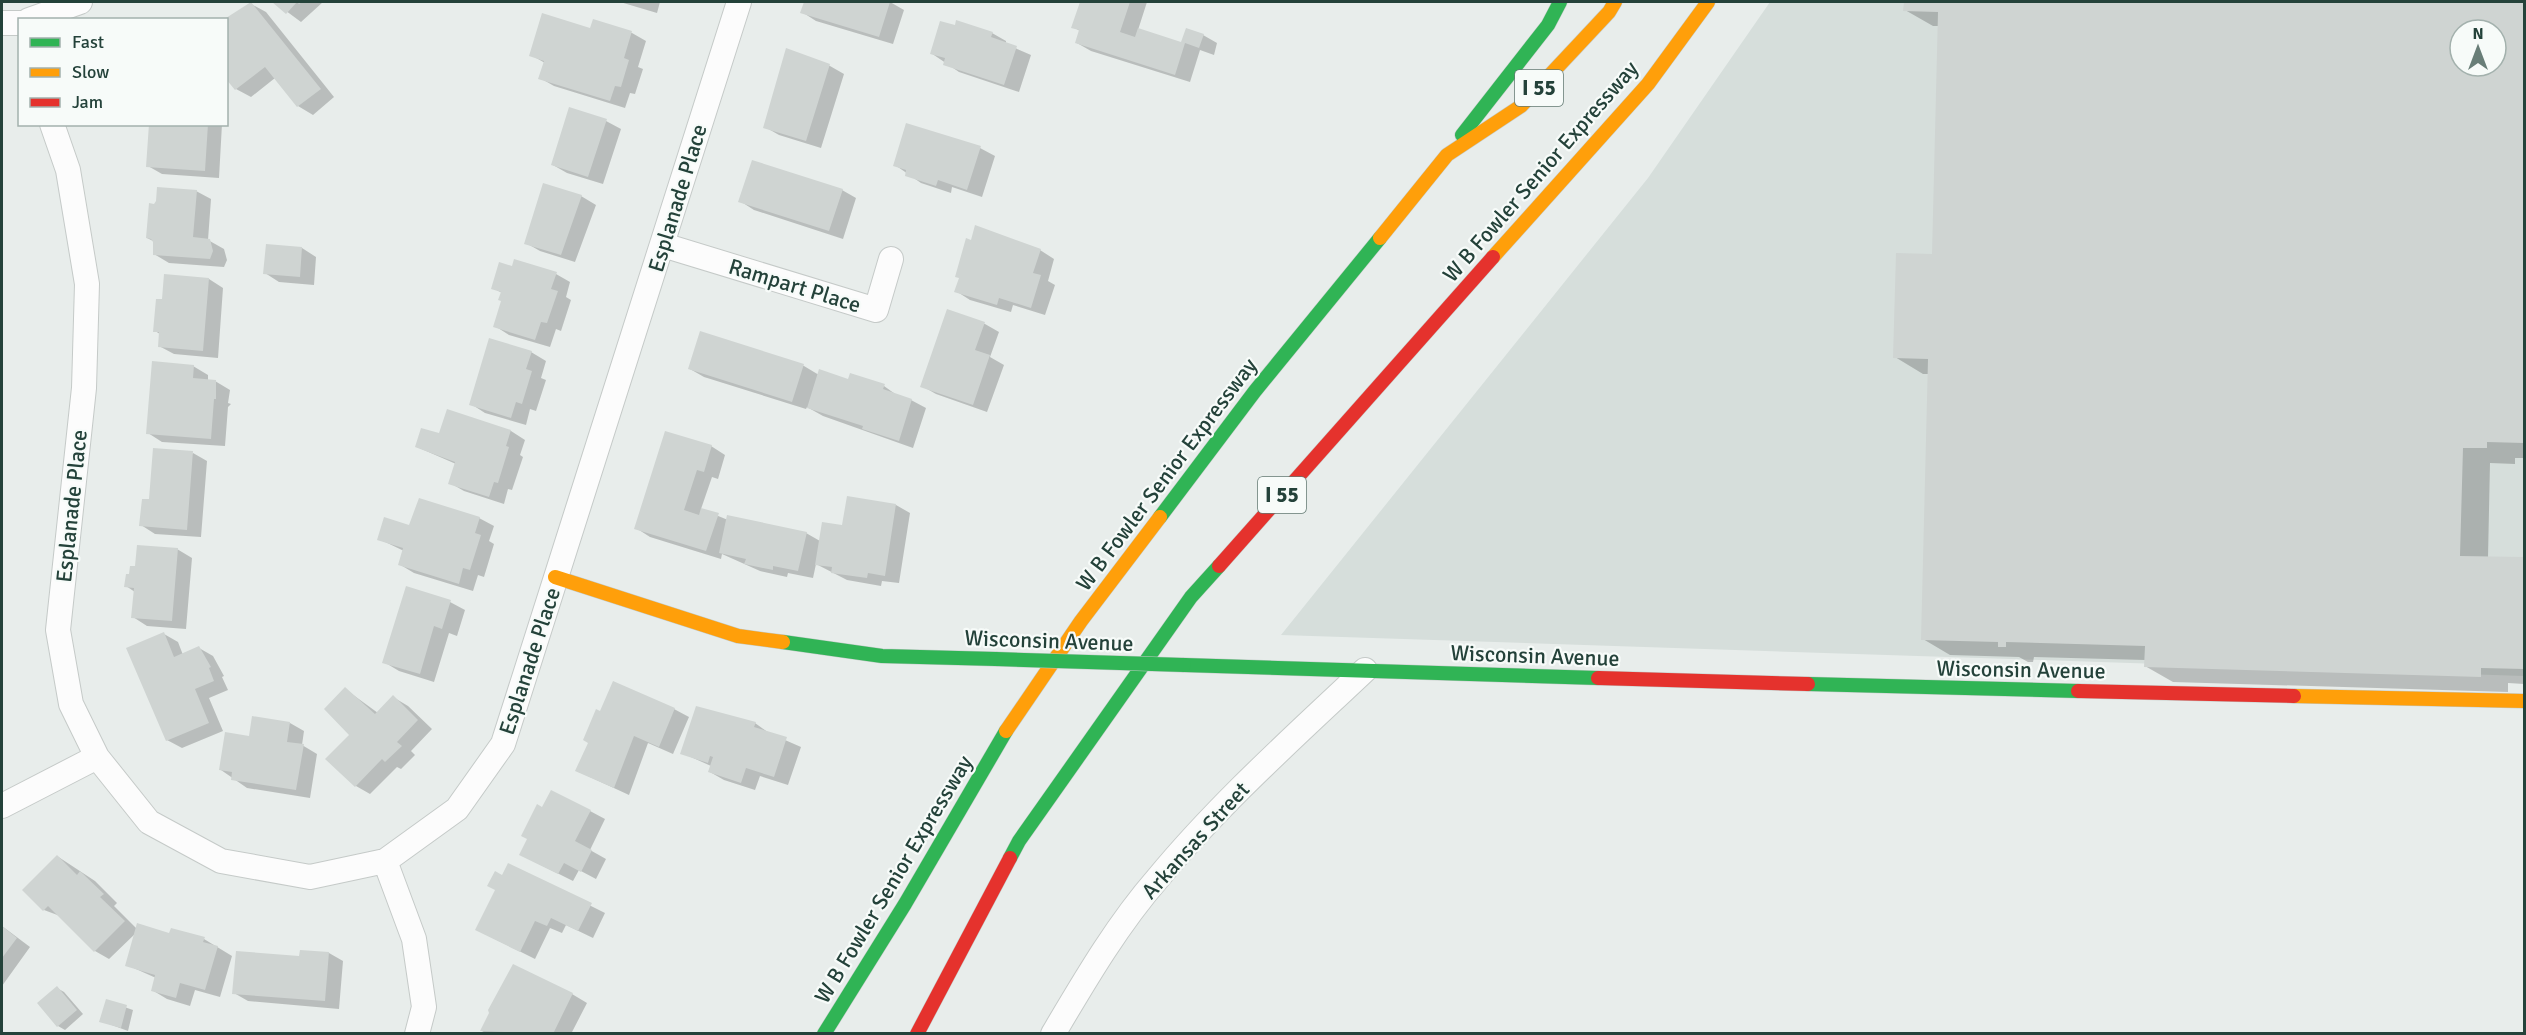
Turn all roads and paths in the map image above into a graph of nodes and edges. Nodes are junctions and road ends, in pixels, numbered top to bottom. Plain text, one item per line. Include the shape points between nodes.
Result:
1 (80, 2) edge
2 (739, 2) edge
3 (1560, 2) edge
4 (1615, 2) edge
5 (1708, 2) edge
6 (33, 18) edge
7 (53, 126) edge
8 (1447, 155) junction
9 (663, 245) junction
10 (891, 259) dead end
11 (555, 577) junction
12 (1365, 670) junction
13 (2524, 700) edge
14 (97, 757) junction
15 (2, 806) edge
16 (385, 861) junction
17 (417, 1034) edge
18 (824, 1034) edge
19 (917, 1034) edge
20 (1053, 1034) edge

1 - 6 street
2 - 9 street, Esplanade Place
3 - 8 main road via 1548,25
4 - 8 main road, W B Fowler Senior Expressway / I 55 via 1521,106
5 - 19 main road, W B Fowler Senior Expressway / I 55 via 1648,84 1191,597 1019,841
7 - 14 street, Esplanade Place via 68,170 87,284 84,388 58,630 71,704
8 - 18 main road, W B Fowler Senior Expressway / I 55 via 1255,391 1081,621 1018,711
9 - 10 street, Rampart Place via 876,310
9 - 11 street, Esplanade Place
11 - 12 main road, Wisconsin Avenue, bridge via 738,636 882,656
11 - 16 street, Esplanade Place via 503,744 457,809
12 - 13 main road, Wisconsin Avenue via 1866,686
12 - 20 street, Arkansas Street via 1257,771 1157,878 1092,969
14 - 15 street
14 - 16 street, Esplanade Place via 149,822 221,861 310,877
16 - 17 street via 414,939 424,1007

